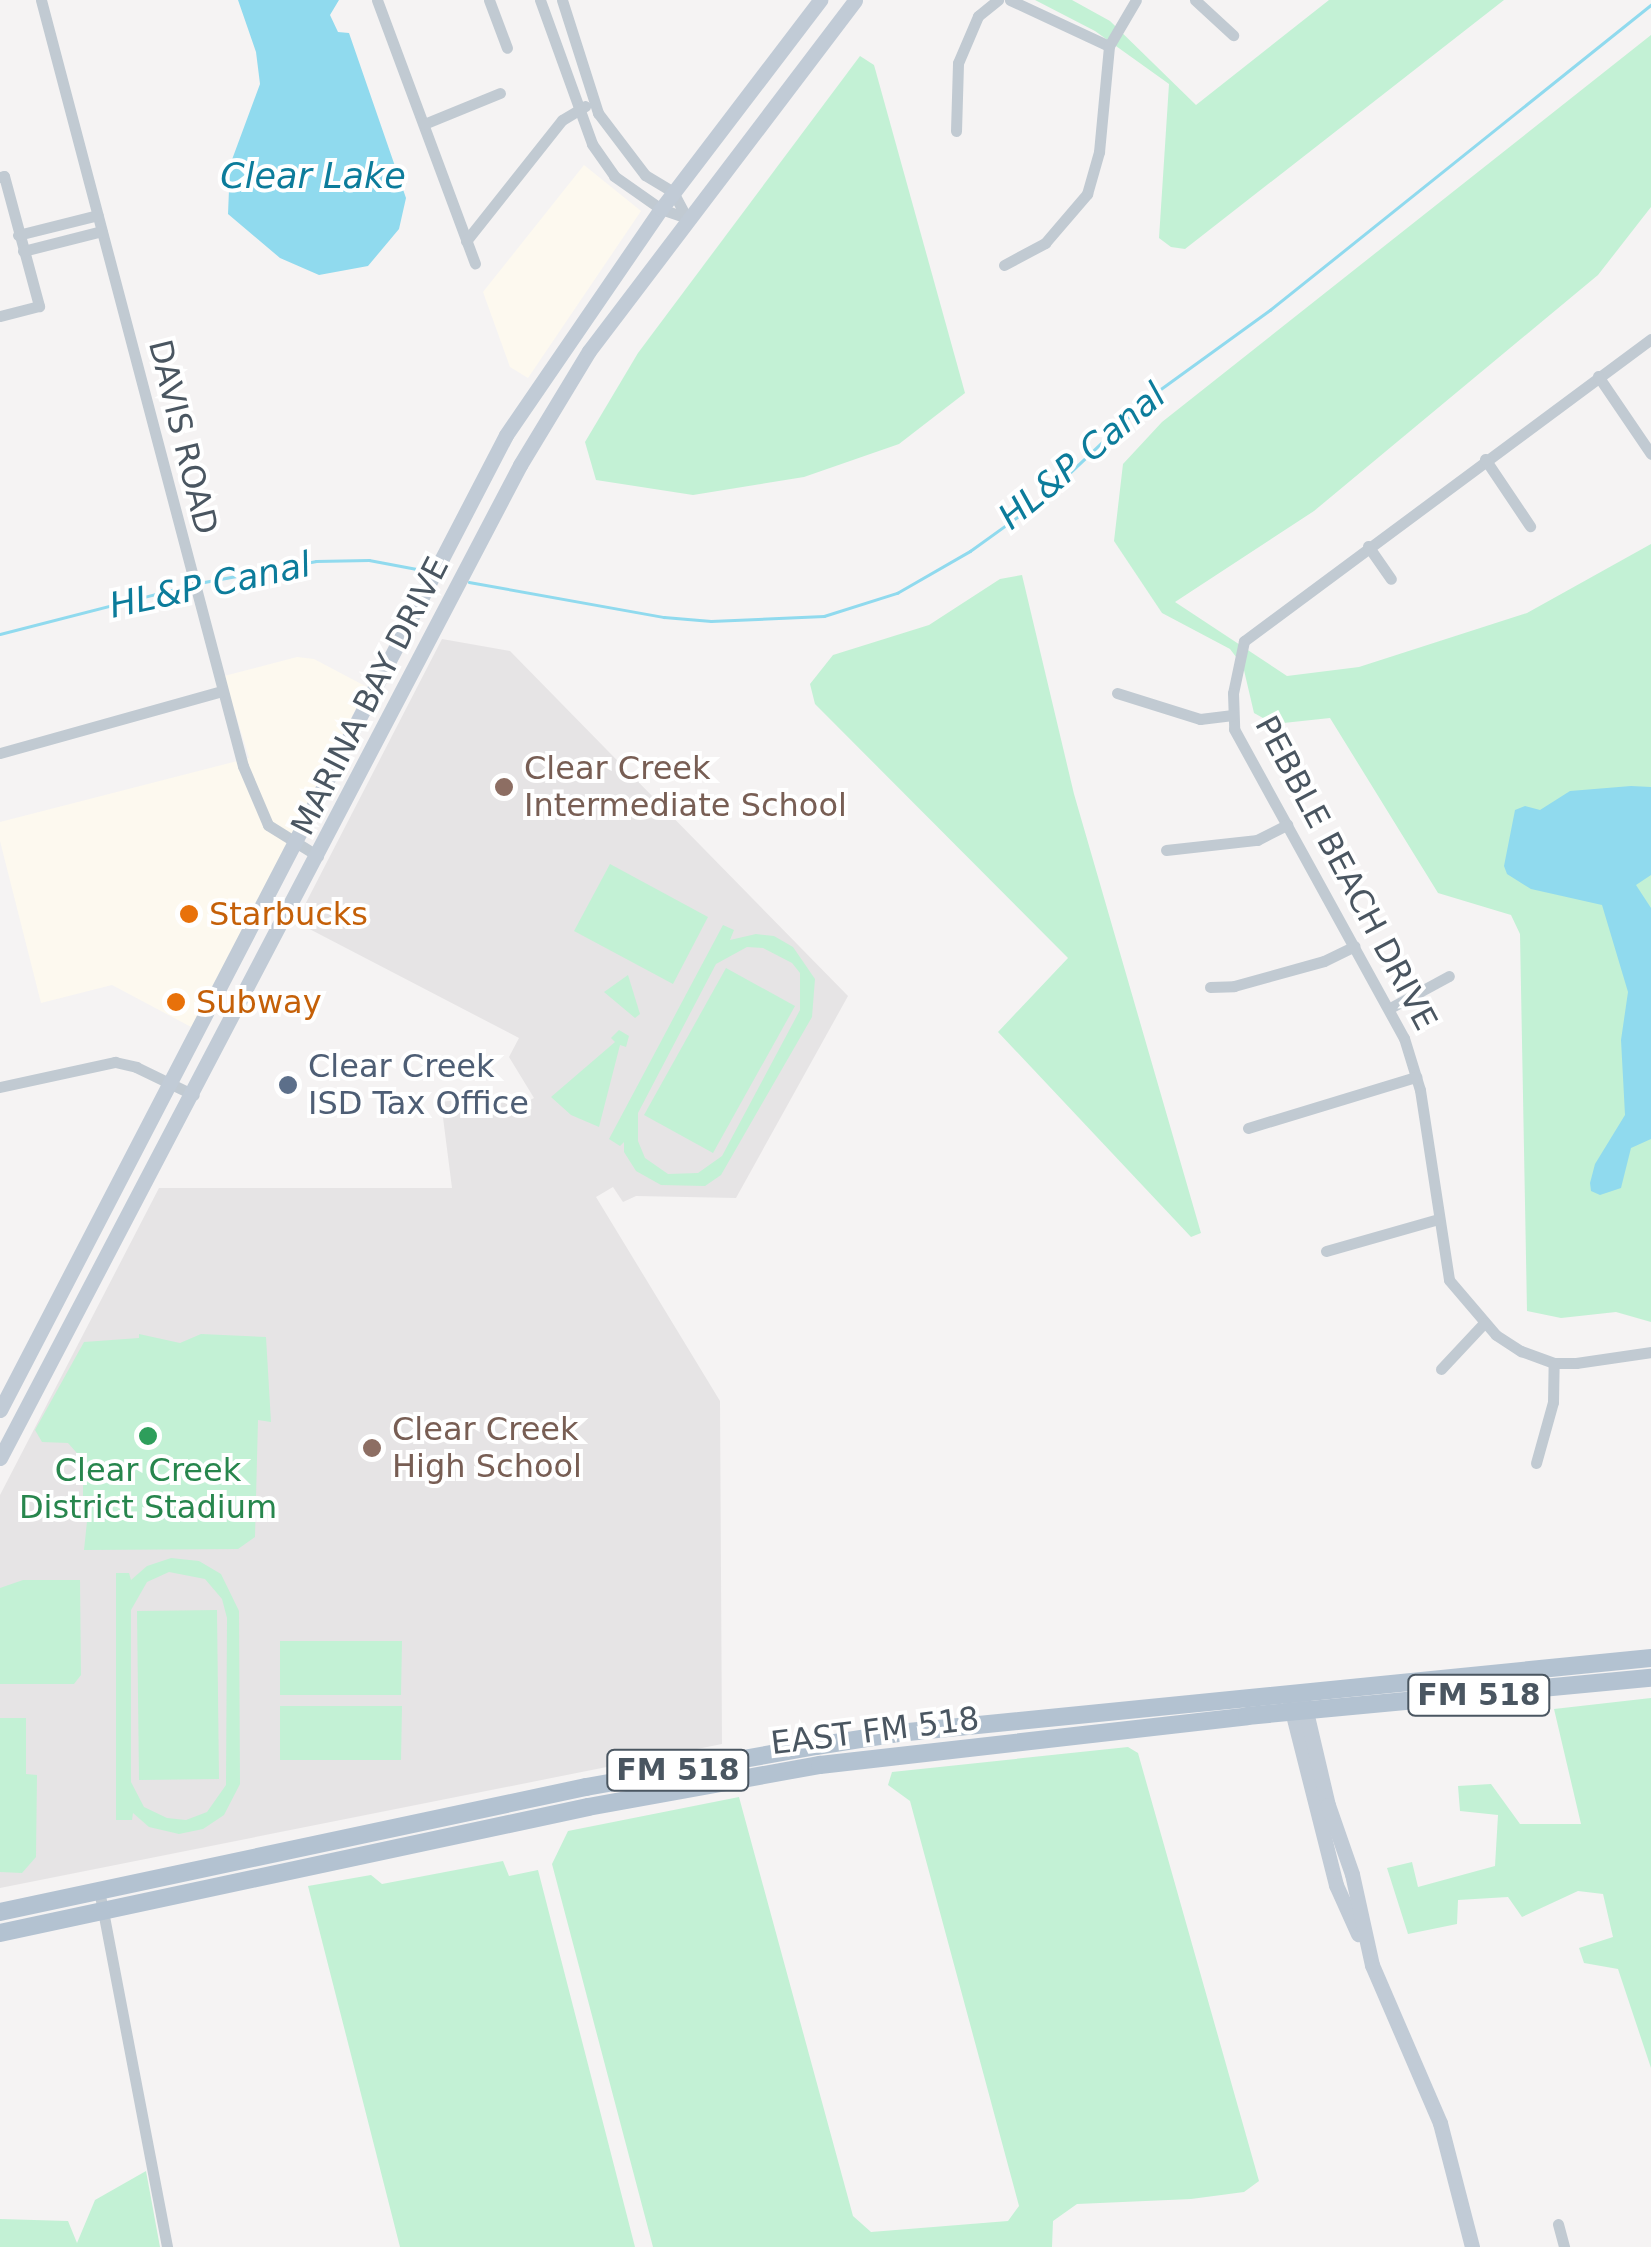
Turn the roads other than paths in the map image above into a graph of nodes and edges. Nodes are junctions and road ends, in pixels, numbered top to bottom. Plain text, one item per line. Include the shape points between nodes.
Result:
1 (41, 0) edge
2 (377, 0) edge
3 (489, 0) edge
4 (540, 0) edge
5 (562, 0) edge
6 (820, 0) edge
7 (855, 0) edge
8 (998, 0) edge
9 (1010, 0) edge
10 (1136, 0) edge
11 (1195, 0) edge
12 (1234, 35) dead end
13 (1108, 46) junction
14 (507, 48) dead end
15 (500, 93) dead end
16 (595, 103) junction
17 (577, 108) junction
18 (424, 124) junction
19 (956, 131) dead end
20 (1, 177) edge
21 (673, 192) junction
22 (660, 209) junction
23 (98, 216) junction
24 (687, 218) junction
25 (102, 231) junction
26 (18, 236) junction
27 (466, 241) junction
28 (22, 251) junction
29 (474, 263) dead end
30 (1004, 265) dead end
31 (0, 316) edge
32 (1651, 339) edge
33 (1598, 376) junction
34 (506, 435) junction
35 (1651, 454) edge
36 (1485, 459) junction
37 (520, 465) junction
38 (1530, 526) dead end
39 (1368, 546) junction
40 (1392, 579) dead end
41 (382, 672) junction
42 (408, 684) junction
43 (222, 691) junction
44 (1117, 693) dead end
45 (1234, 715) junction
46 (0, 752) edge
47 (1287, 825) junction
48 (295, 844) junction
49 (1166, 850) dead end
50 (318, 856) junction
51 (248, 937) junction
52 (1355, 946) junction
53 (267, 947) junction
54 (1448, 976) dead end
55 (222, 983) junction
56 (1210, 987) dead end
57 (240, 998) junction
58 (1390, 1008) junction
59 (1416, 1077) junction
60 (170, 1083) junction
61 (0, 1087) edge
62 (194, 1095) junction
63 (1248, 1128) dead end
64 (117, 1187) junction
65 (136, 1197) junction
66 (1438, 1219) junction
67 (1326, 1251) dead end
68 (1484, 1322) junction
69 (44, 1325) junction
70 (62, 1336) junction
71 (1651, 1352) edge
72 (1554, 1363) junction
73 (1442, 1369) dead end
74 (0, 1410) edge
75 (0, 1458) edge
76 (1536, 1463) dead end
77 (1651, 1658) edge
78 (1651, 1678) edge
79 (1495, 1684) junction
80 (1297, 1704) junction
81 (1090, 1714) junction
82 (898, 1733) junction
83 (1092, 1735) junction
84 (901, 1755) junction
85 (704, 1766) junction
86 (706, 1786) junction
87 (586, 1787) junction
88 (588, 1807) junction
89 (430, 1819) junction
90 (437, 1840) junction
91 (205, 1867) junction
92 (99, 1890) junction
93 (211, 1890) junction
94 (0, 1912) edge
95 (103, 1912) junction
96 (0, 1933) edge
97 (1558, 2224) dead end
98 (168, 2247) edge
99 (1472, 2247) edge
100 (1564, 2247) edge

1 - 23 street, DAVIS ROAD
2 - 18 street
3 - 14 street
4 - 17 street
5 - 16 street
6 - 21 main road, MARINA BAY DRIVE
7 - 24 main road, MARINA BAY DRIVE
8 - 19 street via 978,16 958,63
9 - 13 street
10 - 13 street
11 - 12 street
13 - 30 street via 1099,152 1087,194 1046,243
15 - 18 street
16 - 17 street
16 - 21 street via 645,175
17 - 22 street via 614,176
17 - 27 street
18 - 27 street
20 - 26 street
21 - 22 main road, MARINA BAY DRIVE
21 - 24 street
22 - 24 street
22 - 34 main road, MARINA BAY DRIVE
23 - 25 street, DAVIS ROAD
23 - 26 street
24 - 37 main road, MARINA BAY DRIVE via 589,351
25 - 28 street
25 - 43 street, DAVIS ROAD
26 - 28 street
27 - 29 street
28 - 31 street via 39,306
32 - 33 street, PEBBLE BEACH DRIVE
33 - 35 street
33 - 36 street, PEBBLE BEACH DRIVE
34 - 37 main road via 517,442
34 - 41 main road, MARINA BAY DRIVE
36 - 38 street
36 - 39 street, PEBBLE BEACH DRIVE
37 - 42 main road, MARINA BAY DRIVE
39 - 40 street
39 - 45 street, PEBBLE BEACH DRIVE via 1244,641 1234,674
41 - 42 main road
41 - 48 main road, MARINA BAY DRIVE
42 - 50 main road, MARINA BAY DRIVE
43 - 46 street
43 - 48 street, DAVIS ROAD via 260,814
44 - 45 street via 1200,720
45 - 47 street, PEBBLE BEACH DRIVE via 1234,729
47 - 49 street via 1257,840
47 - 52 street, PEBBLE BEACH DRIVE
48 - 50 street, DAVIS ROAD
48 - 51 main road, MARINA BAY DRIVE
50 - 53 main road, MARINA BAY DRIVE
51 - 53 main road
51 - 55 main road, MARINA BAY DRIVE
52 - 56 street via 1324,961
52 - 58 street, PEBBLE BEACH DRIVE
53 - 57 main road, MARINA BAY DRIVE
54 - 58 street
55 - 57 main road
55 - 60 main road, MARINA BAY DRIVE
57 - 62 main road, MARINA BAY DRIVE
58 - 59 street, PEBBLE BEACH DRIVE
59 - 63 street
59 - 66 street, PEBBLE BEACH DRIVE
60 - 61 street via 114,1062
60 - 62 street
60 - 64 main road, MARINA BAY DRIVE
62 - 65 main road, MARINA BAY DRIVE
64 - 65 main road
64 - 69 main road, MARINA BAY DRIVE
65 - 70 main road, MARINA BAY DRIVE
66 - 67 street
66 - 68 street, PEBBLE BEACH DRIVE via 1448,1280
68 - 72 street, PEBBLE BEACH DRIVE via 1522,1351
68 - 73 street
69 - 70 main road
69 - 74 main road, MARINA BAY DRIVE
70 - 75 main road, MARINA BAY DRIVE
71 - 72 street
72 - 76 street via 1553,1402
77 - 79 main road, EAST FM 518 / FM 518
78 - 79 main road, EAST FM 518 / FM 518
79 - 80 main road, EAST FM 518 / FM 518
80 - 81 main road, EAST FM 518 / FM 518
80 - 83 main road, EAST FM 518 / FM 518
80 - 99 main road via 1370,1956 1440,2123
81 - 82 main road, EAST FM 518 / FM 518
81 - 83 main road
82 - 84 main road
82 - 85 main road, EAST FM 518 / FM 518
83 - 84 main road, EAST FM 518 / FM 518
84 - 86 main road, EAST FM 518 / FM 518
85 - 86 main road
85 - 87 main road, EAST FM 518 / FM 518
86 - 88 main road, EAST FM 518 / FM 518
87 - 88 main road
87 - 89 main road, EAST FM 518 / FM 518
88 - 90 main road, EAST FM 518 / FM 518
89 - 90 main road
89 - 91 main road, EAST FM 518 / FM 518
90 - 93 main road, EAST FM 518 / FM 518
91 - 92 main road, EAST FM 518 / FM 518
91 - 93 main road
92 - 94 main road, EAST FM 518 / FM 518
92 - 95 street
93 - 95 main road, EAST FM 518 / FM 518
95 - 96 main road, EAST FM 518 / FM 518
95 - 98 street
97 - 100 street

